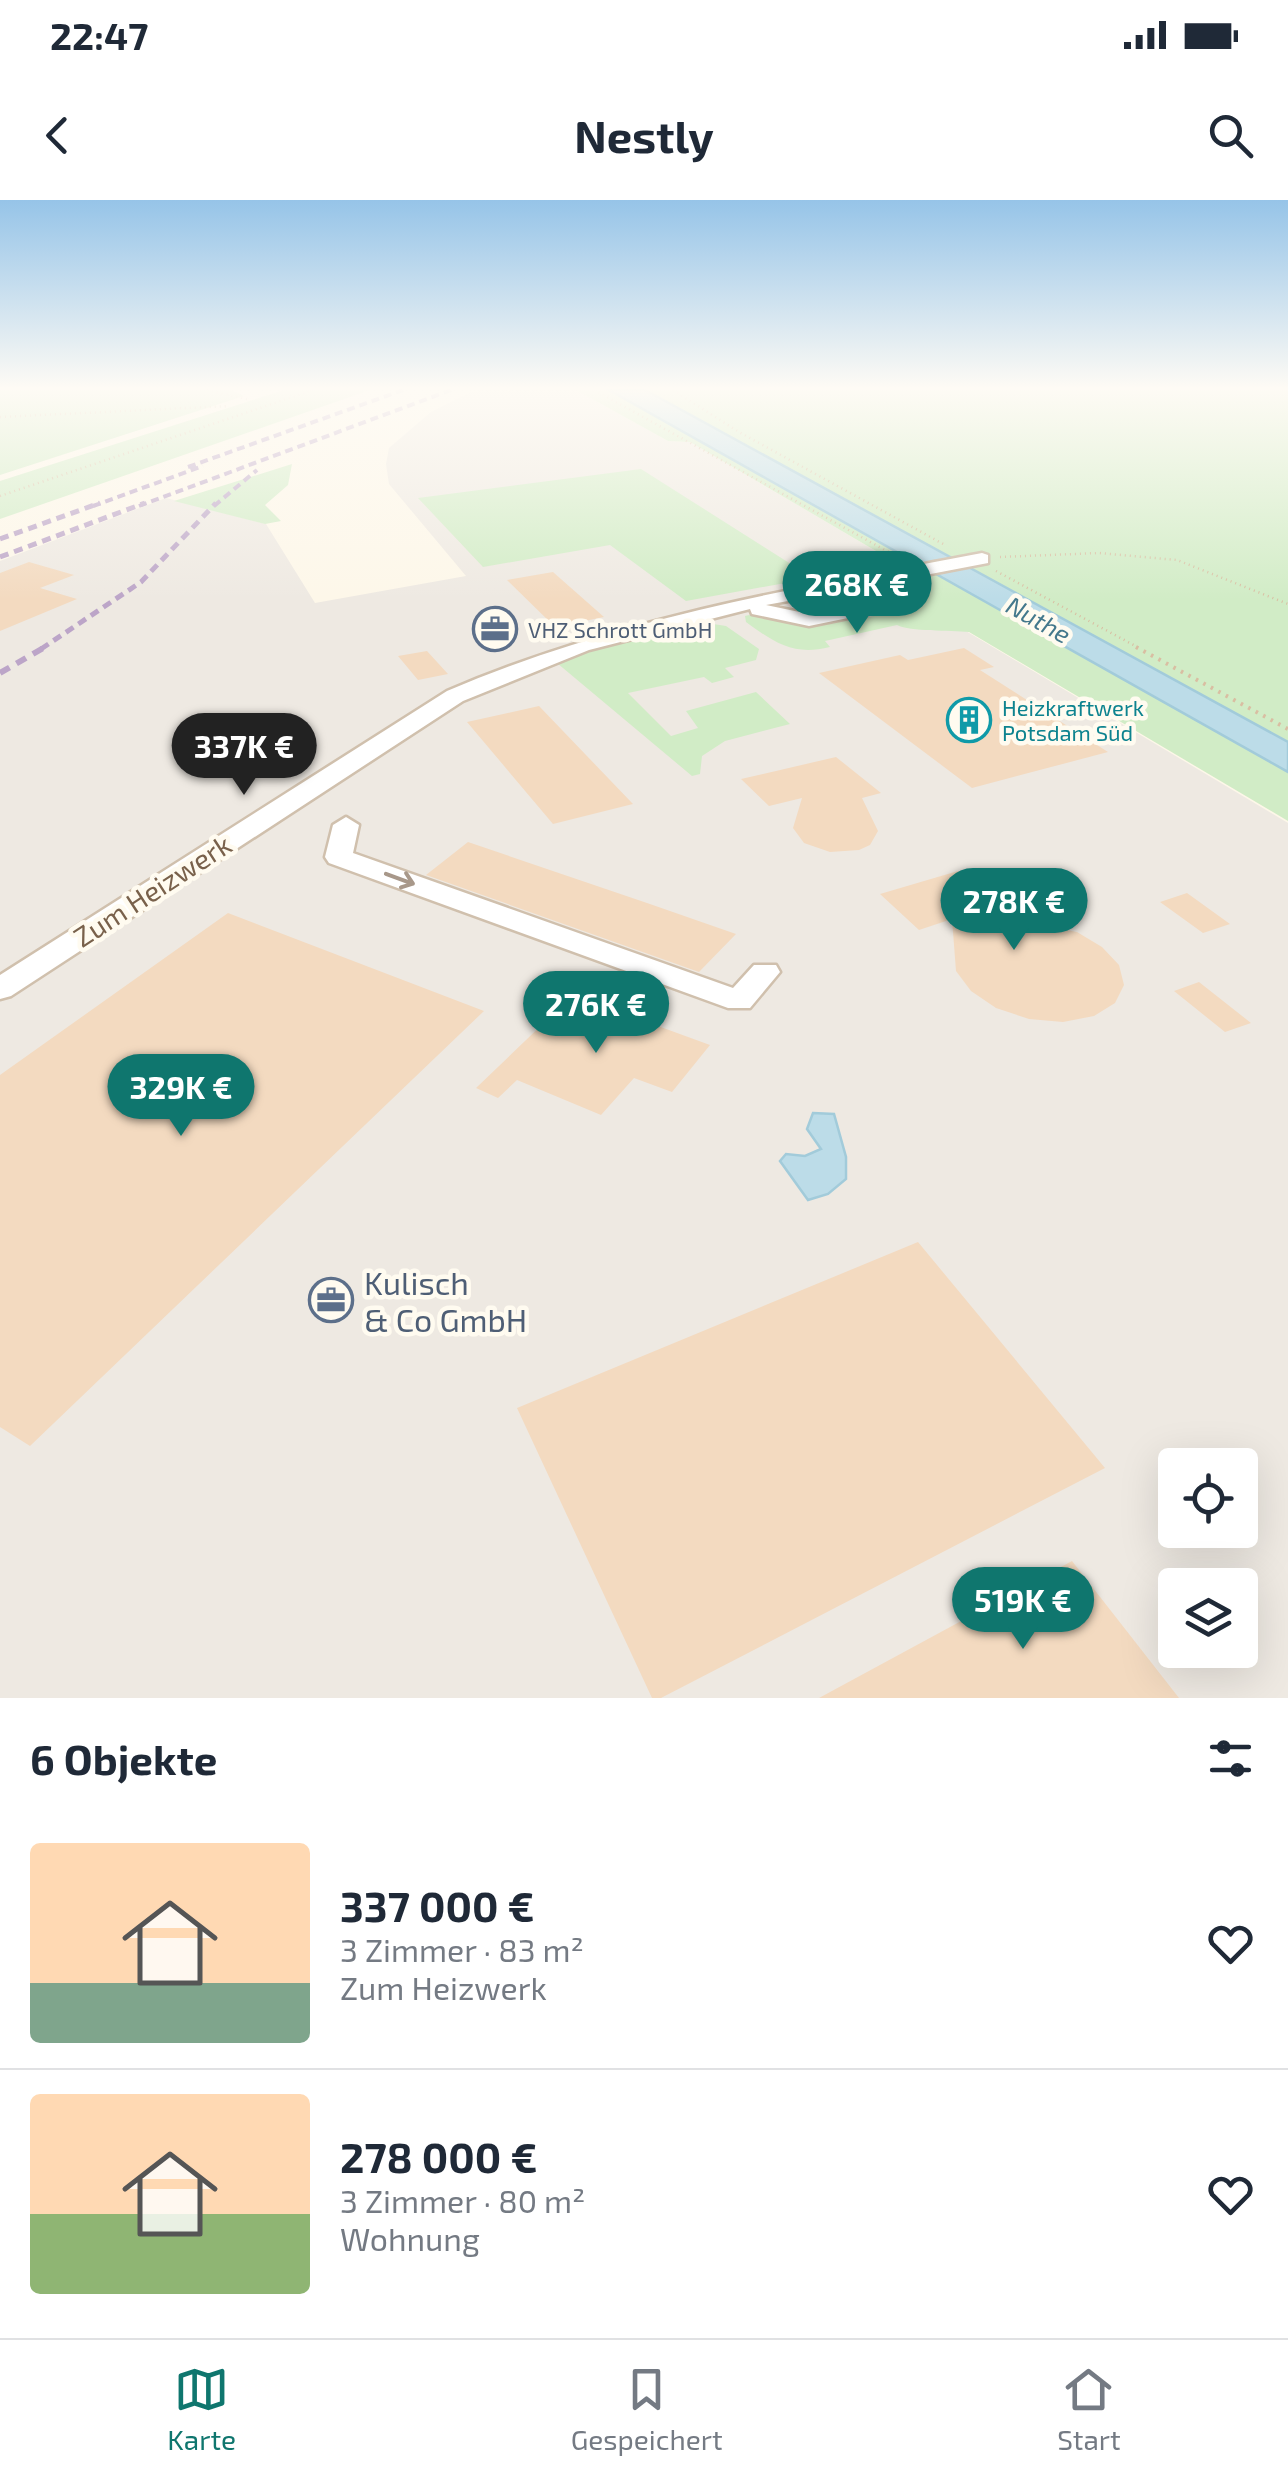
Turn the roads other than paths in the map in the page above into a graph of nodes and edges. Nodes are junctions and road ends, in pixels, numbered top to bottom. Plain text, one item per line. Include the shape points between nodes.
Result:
1 (986, 558) road end
2 (849, 586) junction
3 (742, 607) junction
4 (346, 824) dead end
5 (765, 972) dead end
6 (0, 988) edge

1 - 2 street, Zum Heizwerk
2 - 3 street, Zum Heizwerk
2 - 3 street, Zum Heizwerk via 880,606 809,620
3 - 6 street, Zum Heizwerk via 582,642 455,696
4 -> 5 street via 340,857 739,1000

